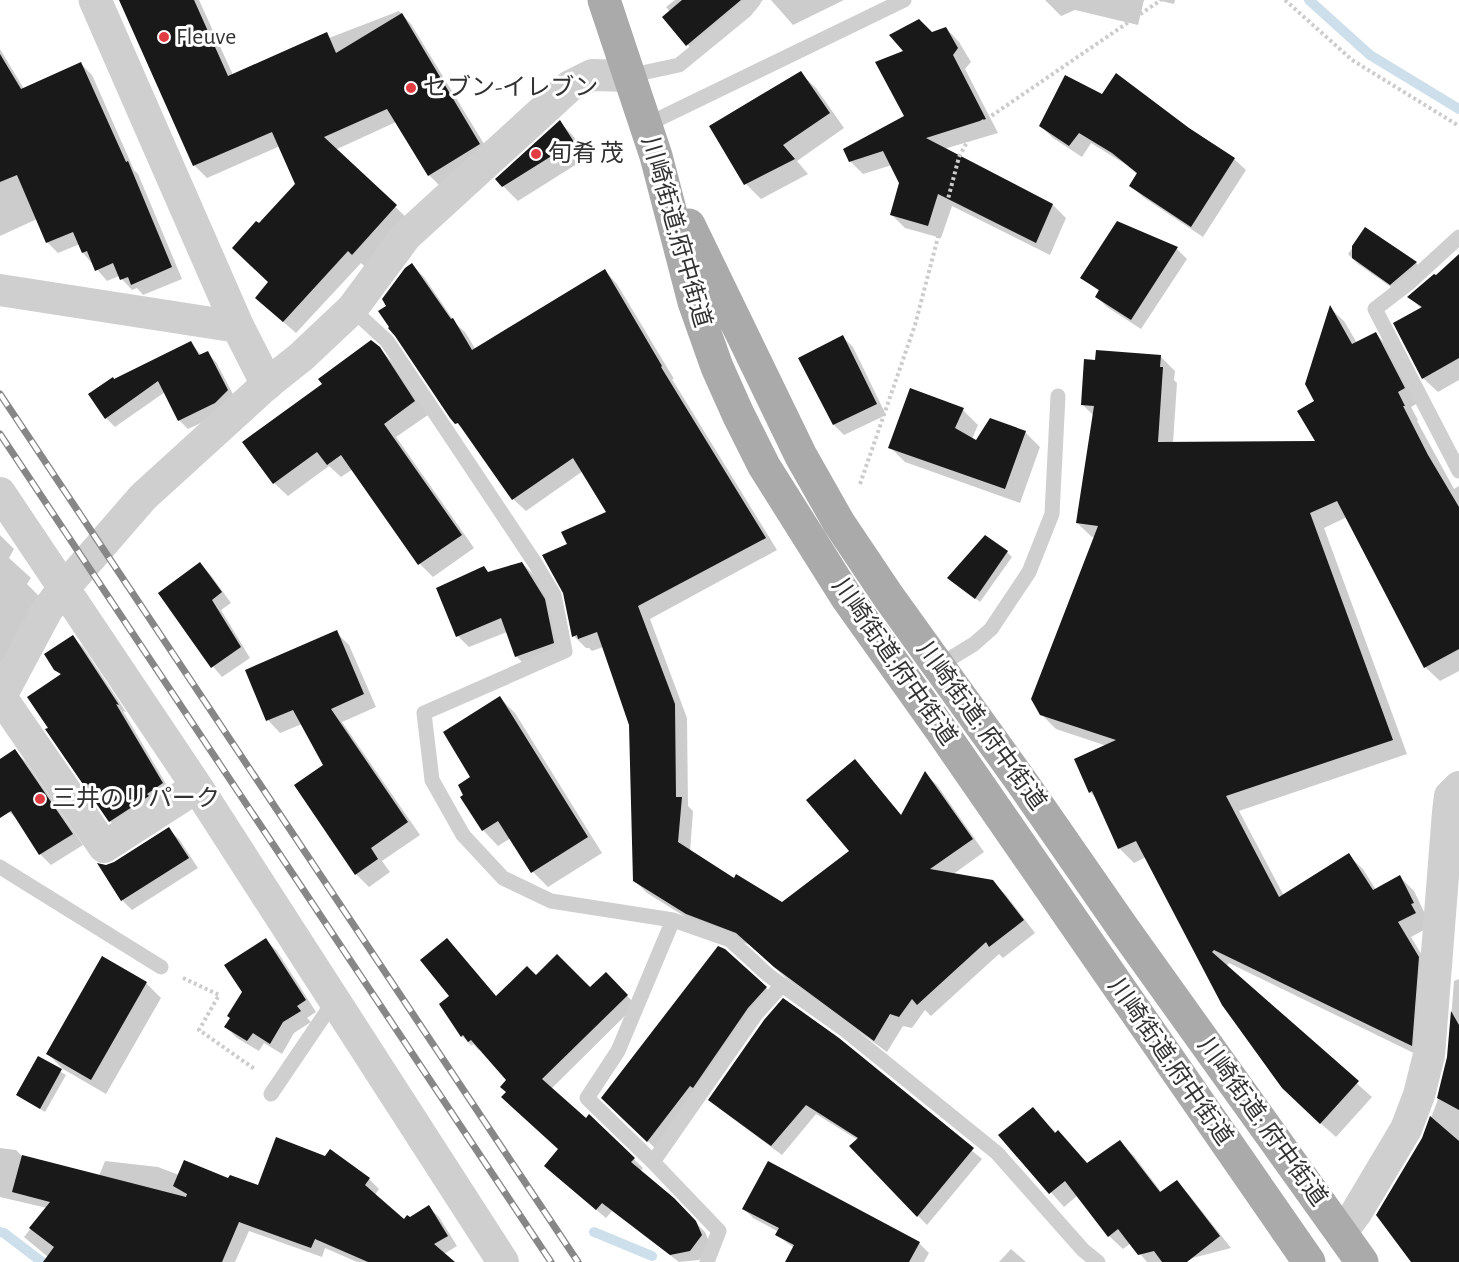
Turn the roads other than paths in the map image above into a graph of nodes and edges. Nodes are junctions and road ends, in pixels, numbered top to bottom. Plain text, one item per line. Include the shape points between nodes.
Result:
1 (95, 0) edge
2 (604, 0) edge
3 (754, 0) edge
4 (904, 0) edge
5 (628, 76) junction
6 (650, 141) junction
7 (1459, 237) edge
8 (0, 290) edge
9 (352, 309) junction
10 (238, 327) junction
11 (267, 384) junction
12 (1058, 396) dead end
13 (1459, 471) edge
14 (0, 493) edge
15 (64, 588) junction
16 (938, 666) junction
17 (0, 698) edge
18 (197, 787) junction
19 (1459, 787) edge
20 (0, 867) edge
21 (673, 920) junction
22 (161, 967) road end
23 (782, 985) junction
24 (334, 1001) junction
25 (274, 1089) road end
26 (653, 1162) junction
27 (1341, 1233) junction
28 (503, 1262) edge
29 (707, 1262) edge
30 (1098, 1262) edge
31 (1309, 1262) edge
32 (1362, 1262) edge

1 - 10 street
2 - 5 main road, 川崎街道;府中街道
3 - 5 lane via 679,65
4 - 6 lane
5 - 6 main road, 川崎街道;府中街道
5 - 9 street via 592,75 570,86 406,236
6 - 16 main road, 川崎街道; 府中街道 via 801,456 839,523
6 - 31 main road, 川崎街道;府中街道 via 694,302 717,368 764,466 847,598
7 - 13 lane via 1375,309
8 - 10 street
9 - 11 street
9 - 21 lane via 387,341 535,563 554,596 565,651 424,712 432,780 463,836 503,878 551,902
10 - 11 street
11 - 15 street via 143,497
12 - 16 lane via 1052,514 1029,572 991,629 974,645
14 - 15 street
15 - 17 street via 46,610
15 - 18 street
16 - 27 main road, 川崎街道; 府中街道
17 - 18 street via 104,847
18 - 24 street
19 - 27 street via 1450,796 1429,1055 1419,1095 1388,1161
20 - 22 lane
21 - 23 lane via 730,939
21 - 26 lane via 618,1051 587,1098
23 - 26 lane via 756,1014
23 - 30 lane via 845,1030 997,1153
24 - 25 lane
24 - 28 street
26 - 29 lane via 719,1231
27 - 32 main road, 川崎街道; 府中街道

